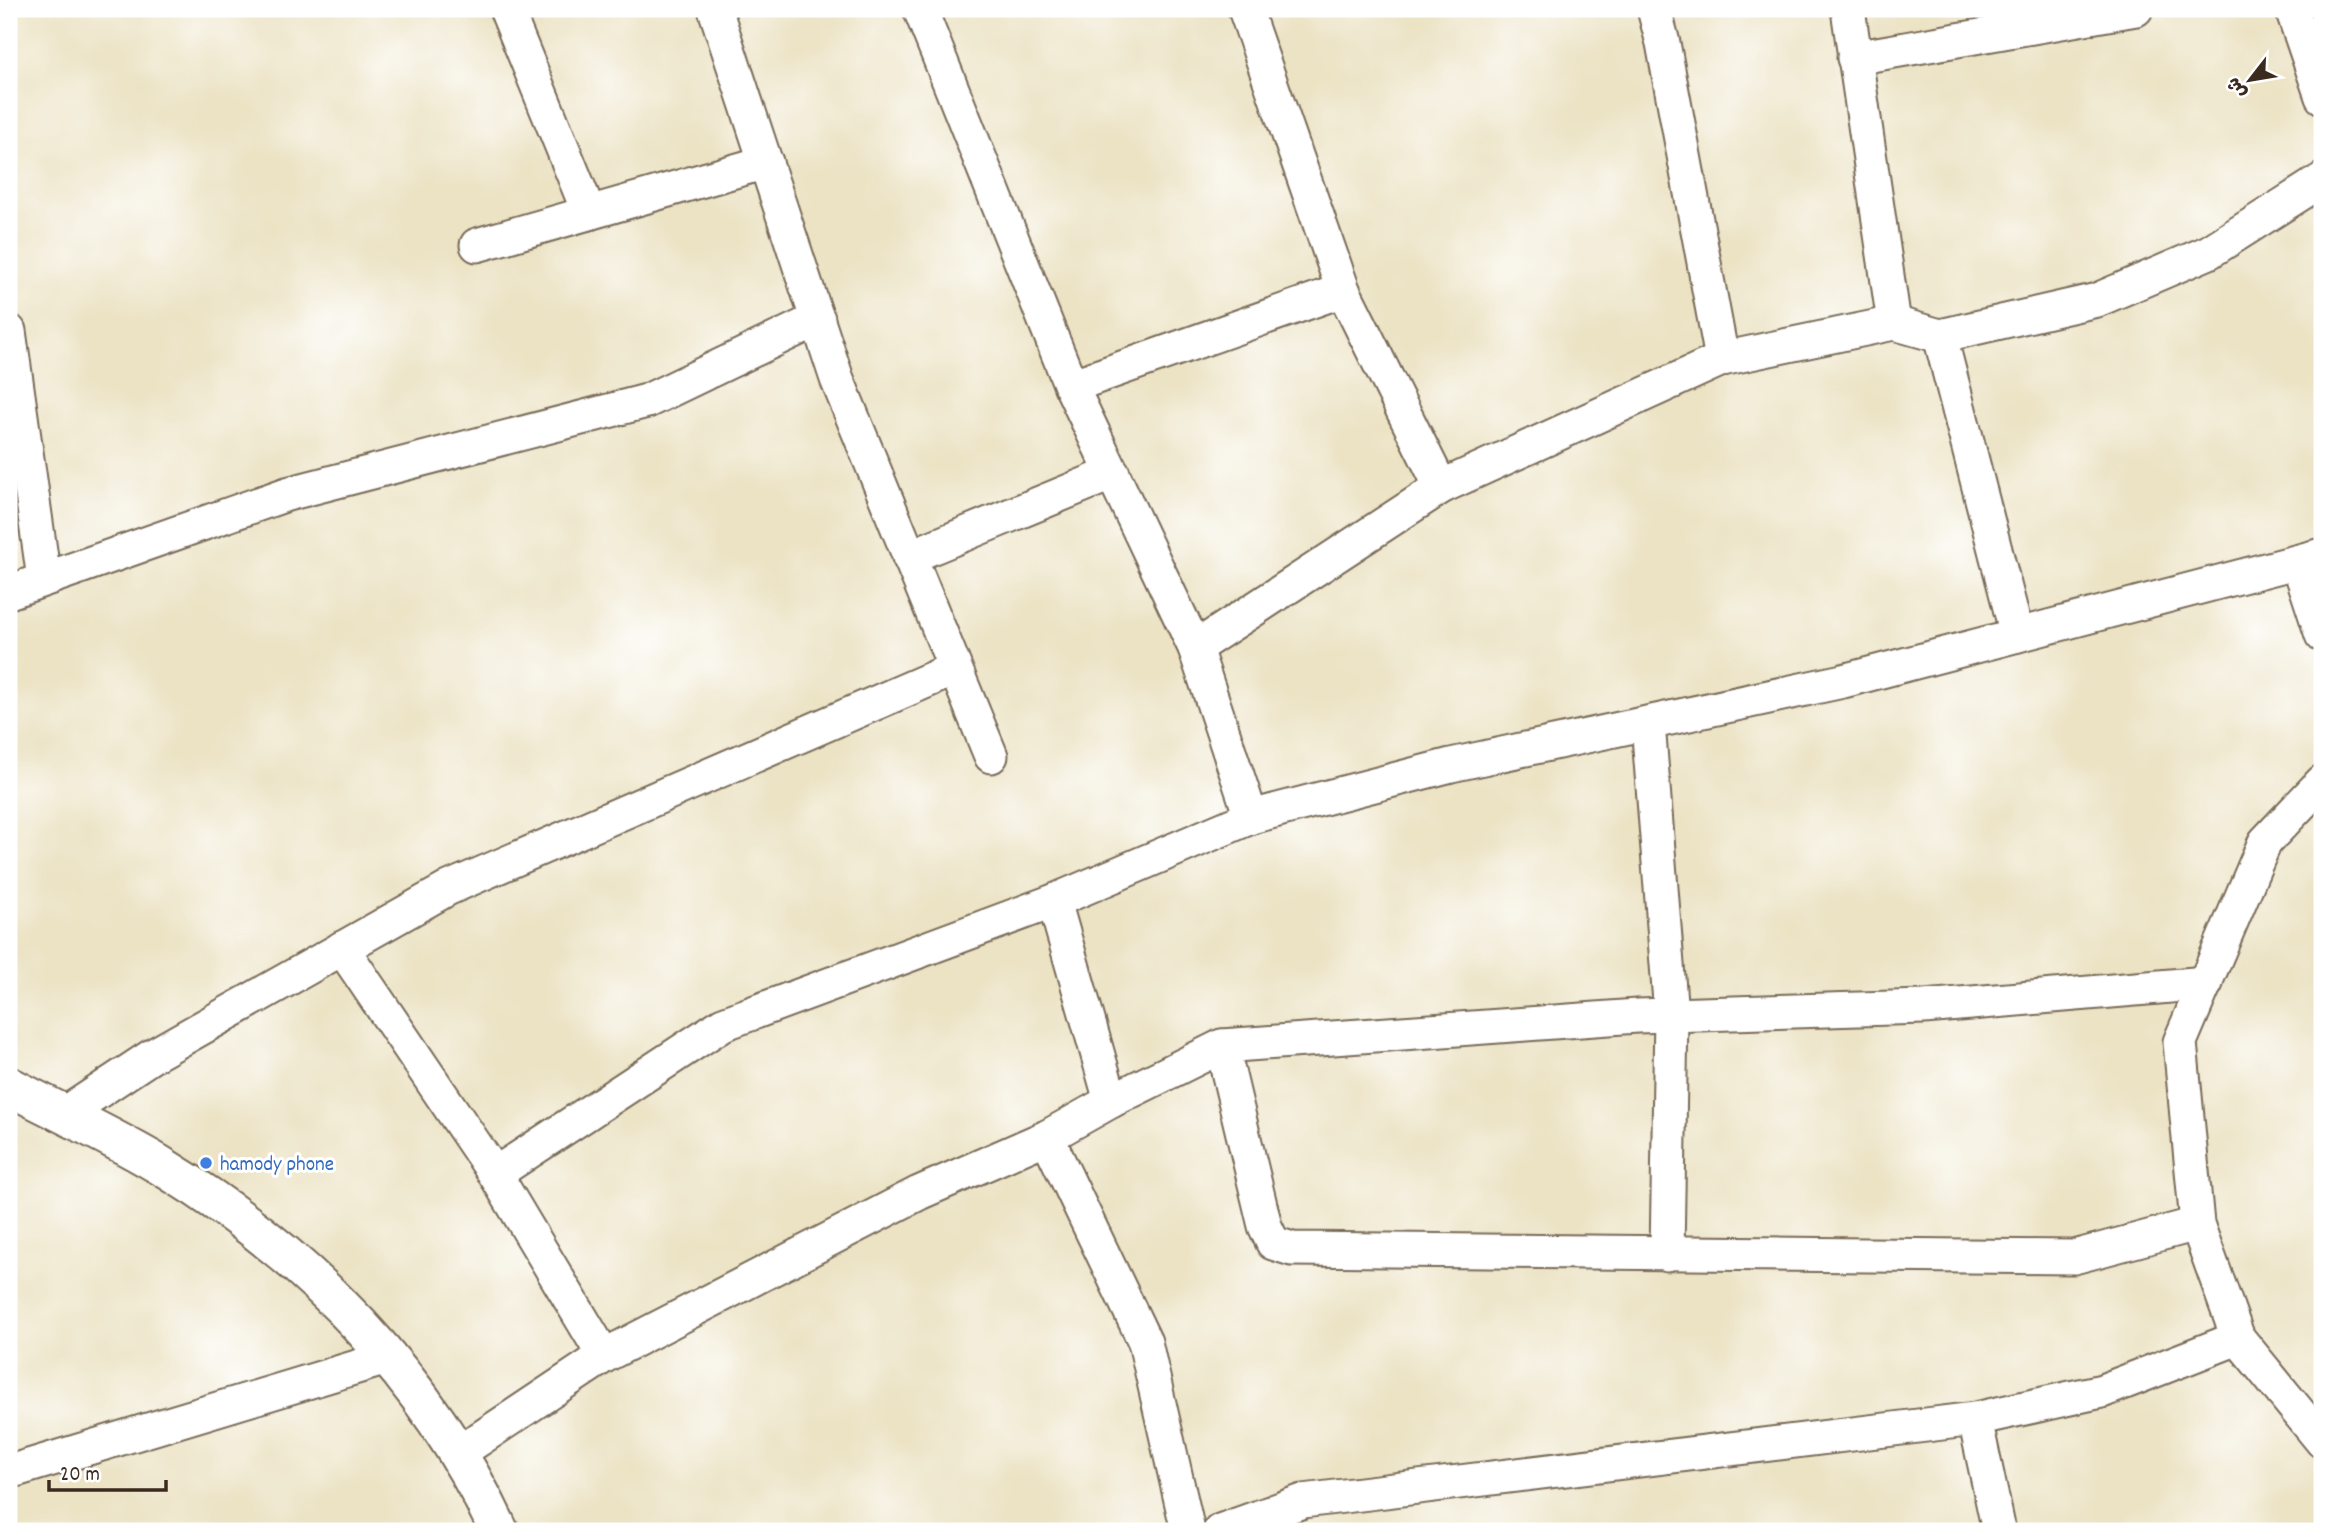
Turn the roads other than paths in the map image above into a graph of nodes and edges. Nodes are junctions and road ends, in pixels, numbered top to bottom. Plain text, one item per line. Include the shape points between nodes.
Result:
1 (506, 9) edge
2 (715, 9) edge
3 (920, 9) edge
4 (1245, 9) edge
5 (1654, 9) edge
6 (1848, 9) edge
7 (2136, 9) edge
8 (2292, 9) edge
9 (1854, 58) junction
10 (2322, 97) edge
11 (766, 162) junction
12 (2322, 180) edge
13 (589, 213) junction
14 (477, 245) dead end
15 (1343, 290) junction
16 (818, 319) junction
17 (1894, 323) junction
18 (9, 331) edge
19 (1940, 335) junction
20 (1722, 359) junction
21 (1071, 386) junction
22 (1113, 473) junction
23 (1441, 487) junction
24 (909, 557) junction
25 (2310, 559) edge
26 (44, 579) junction
27 (9, 592) edge
28 (2017, 635) junction
29 (2322, 635) edge
30 (1195, 648) junction
31 (954, 669) junction
32 (1648, 723) junction
33 (991, 756) dead end
34 (2322, 782) edge
35 (1251, 817) junction
36 (1054, 901) junction
37 (342, 948) junction
38 (2206, 983) junction
39 (1671, 1015) junction
40 (1222, 1046) junction
41 (9, 1086) edge
42 (1111, 1101) junction
43 (63, 1115) junction
44 (1047, 1137) junction
45 (495, 1174) junction
46 (2197, 1224) junction
47 (1667, 1254) junction
48 (2238, 1338) junction
49 (604, 1356) junction
50 (390, 1357) junction
51 (1975, 1419) junction
52 (2322, 1441) edge
53 (457, 1454) junction
54 (9, 1472) edge
55 (499, 1531) edge
56 (1188, 1531) edge
57 (1220, 1531) edge
58 (1999, 1531) edge

1 - 13 street
2 - 11 street
3 - 21 street
4 - 15 street
5 - 20 street
6 - 9 street
7 - 9 street
8 - 10 street
9 - 17 street
11 - 13 street
11 - 16 street
12 - 19 street via 2209,252 2097,300
13 - 14 street
15 - 21 street
15 - 23 street
16 - 24 street via 837,379
16 - 26 street via 647,401 287,494
17 - 19 street
17 - 20 street
18 - 26 street
19 - 28 street
20 - 23 street
21 - 22 street
22 - 24 street
22 - 30 street
23 - 30 street
24 - 31 street
25 - 28 street
25 - 29 street
26 - 27 street
28 - 32 street via 1843,681
30 - 35 street
31 - 33 street
31 - 37 street via 449,888
32 - 35 street via 1451,765
32 - 39 street
34 - 38 street via 2265,842
35 - 36 street
36 - 42 street
36 - 45 street via 723,1024
37 - 43 street via 152,1056
37 - 45 street
38 - 39 street via 1924,1007
38 - 46 street via 2180,1042
39 - 40 street
39 - 47 street
40 - 42 street
40 - 47 street via 1273,1243 1292,1250
41 - 43 street
42 - 44 street
43 - 50 street via 167,1169 264,1236 334,1298
44 - 49 street via 919,1193
44 - 56 street via 1145,1342
45 - 49 street
46 - 47 street via 2074,1257
46 - 48 street
48 - 51 street via 2102,1391
48 - 52 street
49 - 53 street
50 - 53 street
50 - 54 street
51 - 57 street via 1303,1501
51 - 58 street
53 - 55 street

